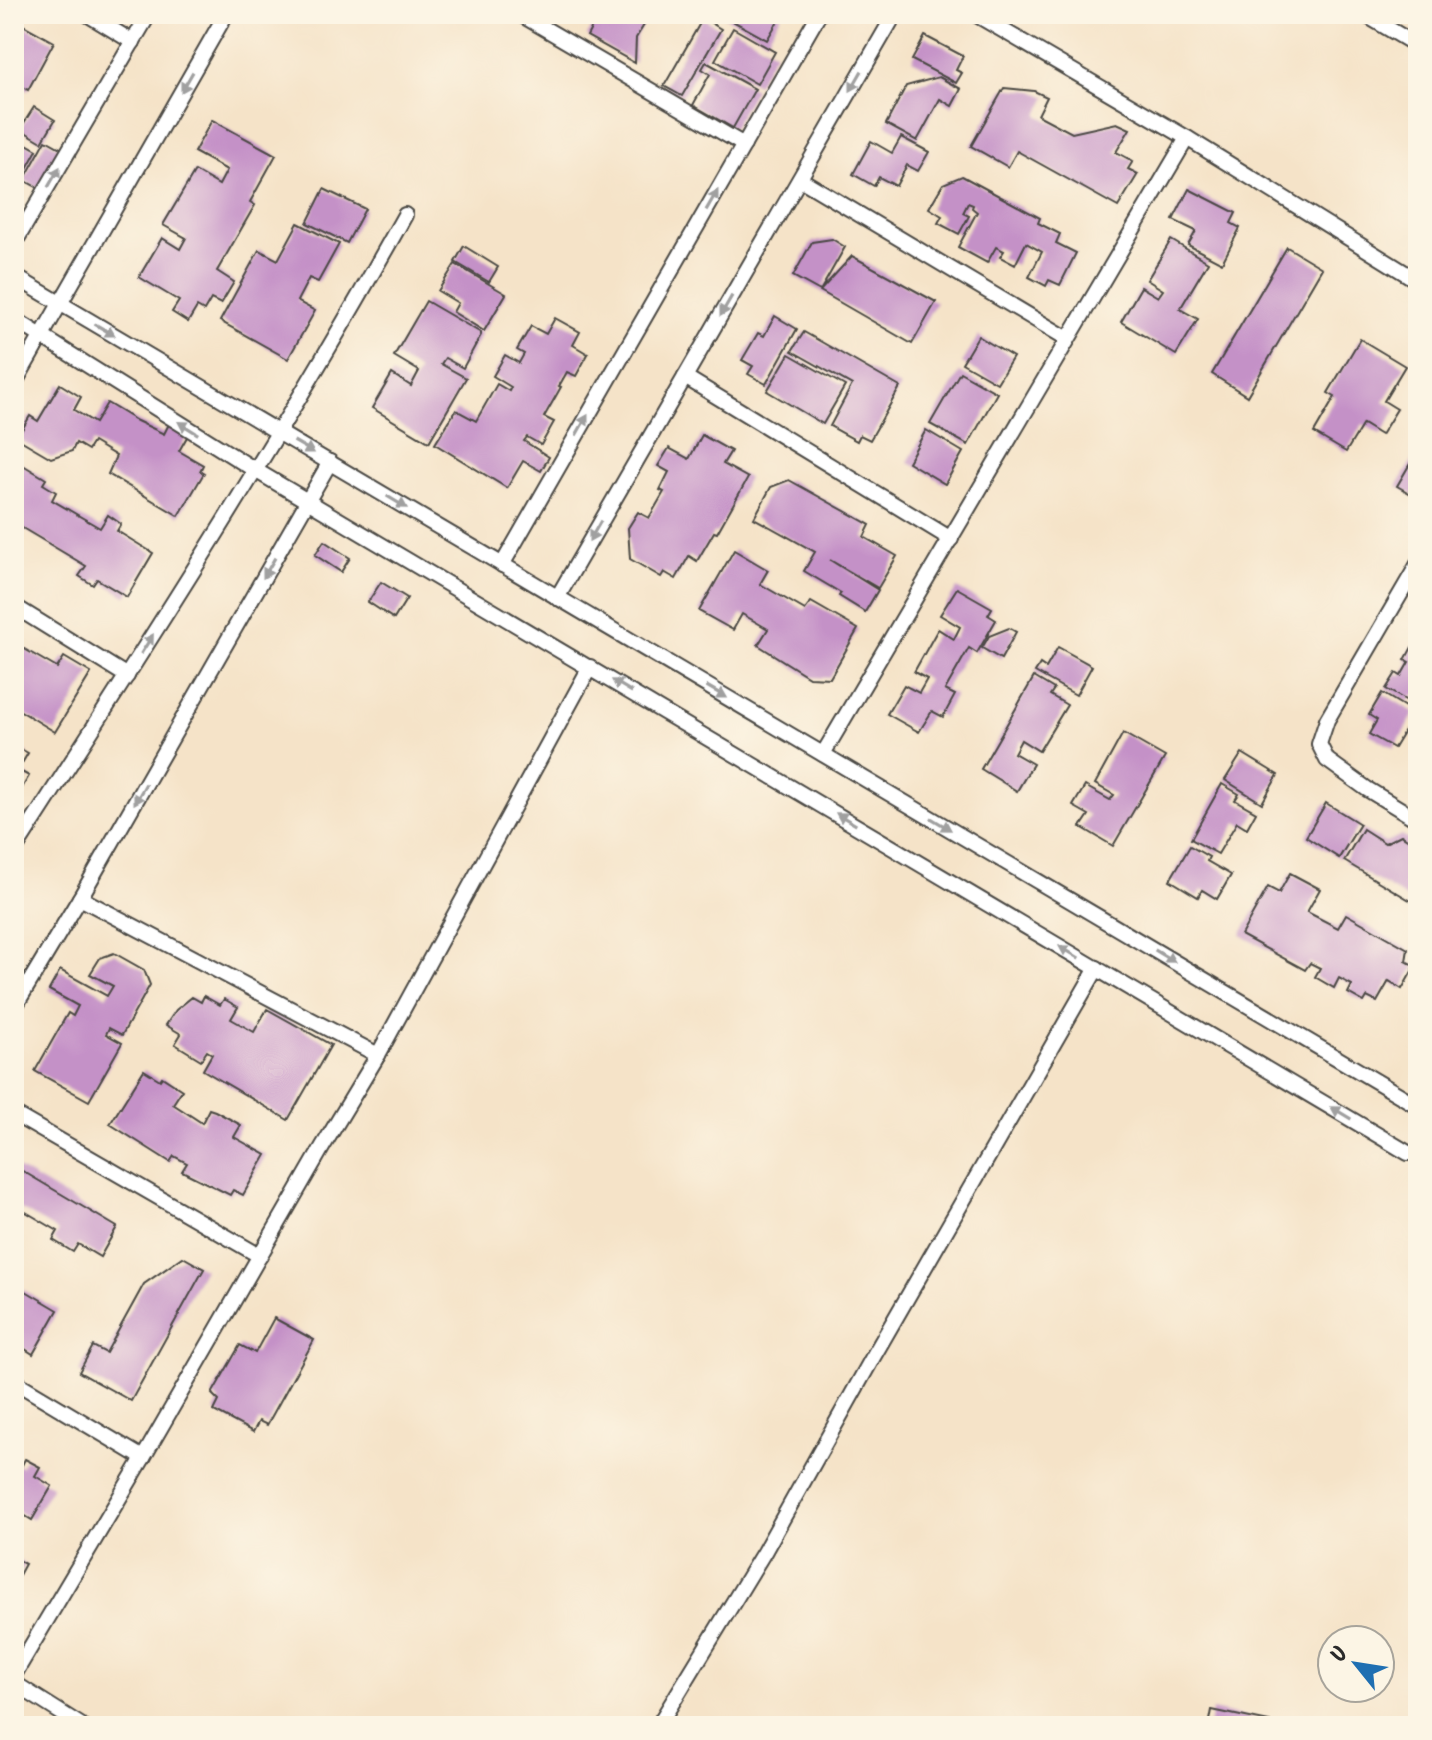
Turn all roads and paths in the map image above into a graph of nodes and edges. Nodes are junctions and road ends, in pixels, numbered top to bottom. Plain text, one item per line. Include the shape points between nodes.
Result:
1 (87, 14) edge
2 (149, 14) edge
3 (226, 14) edge
4 (520, 14) edge
5 (819, 14) edge
6 (895, 14) edge
7 (975, 14) edge
8 (1364, 14) edge
9 (133, 42) junction
10 (1418, 46) edge
11 (1187, 138) junction
12 (744, 145) junction
13 (800, 179) junction
14 (405, 215) dead end
15 (14, 244) edge
16 (14, 276) edge
17 (1418, 281) edge
18 (61, 304) junction
19 (14, 319) edge
20 (41, 336) junction
21 (1068, 339) junction
22 (685, 377) junction
23 (14, 384) edge
24 (277, 431) junction
25 (330, 462) junction
26 (255, 470) junction
27 (308, 500) junction
28 (951, 539) junction
29 (1418, 564) edge
30 (502, 565) junction
31 (557, 598) junction
32 (14, 606) edge
33 (590, 667) junction
34 (127, 676) junction
35 (823, 754) junction
36 (1418, 820) edge
37 (14, 851) edge
38 (80, 898) junction
39 (1097, 968) junction
40 (14, 1008) edge
41 (378, 1055) junction
42 (1418, 1106) edge
43 (14, 1114) edge
44 (1418, 1153) edge
45 (260, 1256) junction
46 (14, 1381) edge
47 (143, 1458) junction
48 (14, 1675) edge
49 (14, 1683) edge
50 (82, 1726) edge
51 (658, 1726) edge

1 - 9 lane
2 - 9 lane
3 -> 18 lane
4 - 12 lane
5 - 12 lane
6 -> 13 lane
7 - 11 lane
8 - 10 lane
15 -> 9 lane
11 - 17 lane
11 - 21 lane
30 -> 12 lane
13 - 21 lane
13 -> 22 lane
14 - 24 lane
16 - 18 lane
18 - 20 lane
18 -> 24 lane
19 - 20 lane
20 - 23 lane
26 -> 20 lane
21 - 28 lane
22 - 28 lane
22 -> 31 lane
24 -> 25 lane
24 - 26 lane
25 - 27 lane
25 -> 30 lane
26 - 27 lane
34 -> 26 lane
27 - 33 lane
27 -> 38 lane
28 - 35 lane
29 - 36 lane via 1327,720 1319,744 1327,760
30 - 31 lane
31 -> 35 lane
32 - 34 lane
39 -> 33 lane
33 - 41 lane
34 - 37 lane
35 -> 42 lane
38 - 40 lane
38 - 41 lane
44 -> 39 lane via 1408,1153
39 - 51 lane via 764,1552
41 - 45 lane
43 - 45 lane
45 - 47 lane
46 - 47 lane
47 - 48 lane
49 - 50 lane

